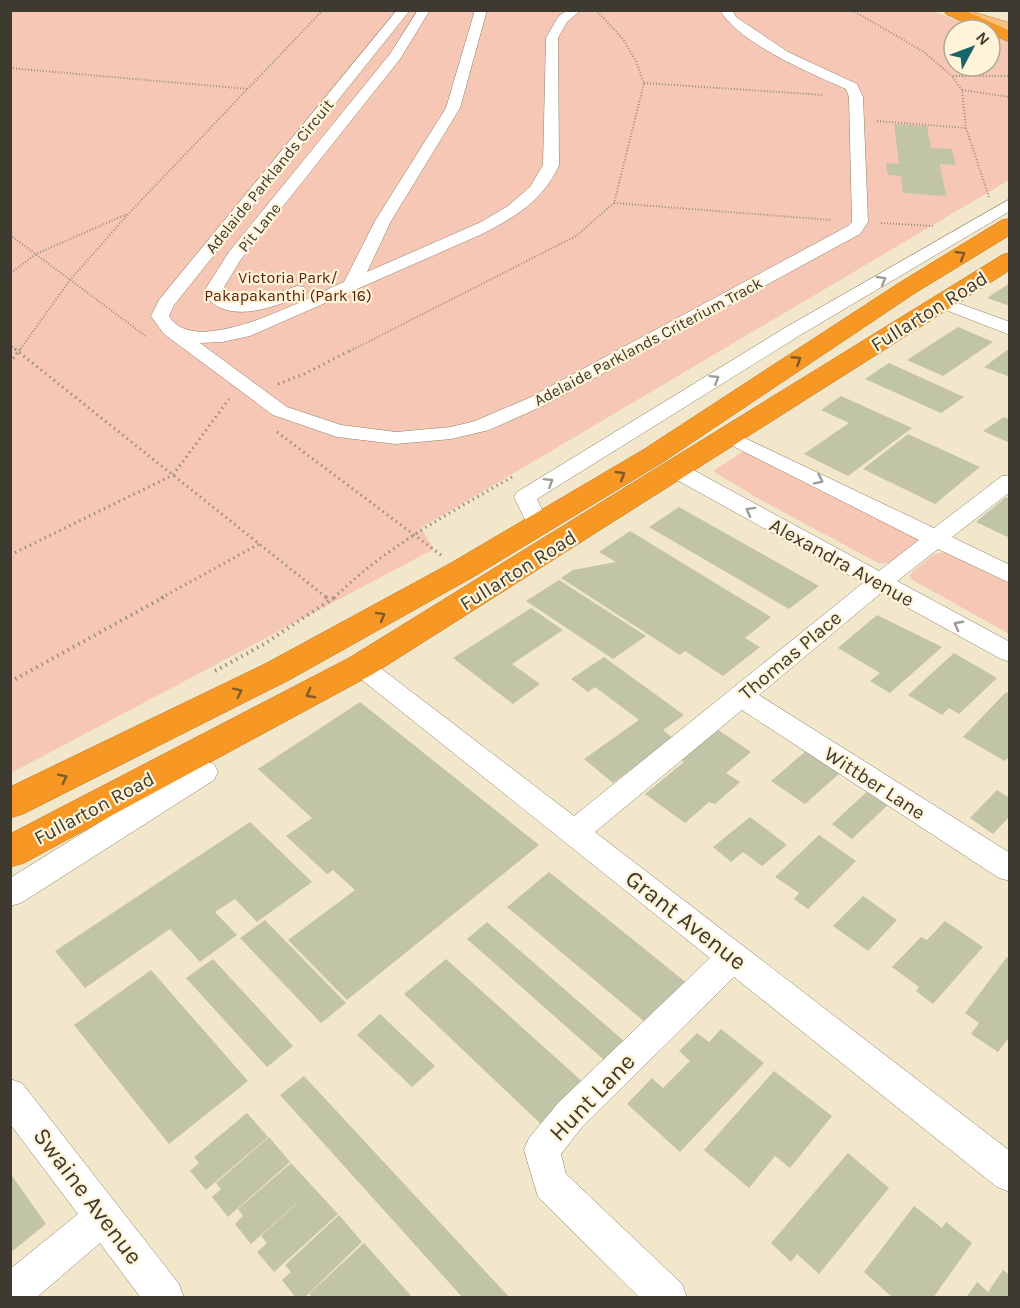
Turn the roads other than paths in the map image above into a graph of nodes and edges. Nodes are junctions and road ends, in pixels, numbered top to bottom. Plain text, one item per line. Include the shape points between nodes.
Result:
1 (404, 10) edge
2 (424, 10) edge
3 (481, 10) edge
4 (575, 10) edge
5 (726, 10) edge
6 (952, 11) edge
7 (1010, 30) edge
8 (1010, 37) edge
9 (1010, 204) edge
10 (1010, 225) edge
11 (1010, 261) edge
12 (354, 277) junction
13 (908, 288) junction
14 (945, 303) junction
15 (1010, 329) edge
16 (171, 330) junction
17 (696, 427) junction
18 (728, 436) junction
19 (676, 470) junction
20 (1010, 481) edge
21 (538, 525) junction
22 (936, 537) junction
23 (1010, 575) edge
24 (879, 582) junction
25 (329, 645) junction
26 (1010, 653) edge
27 (362, 666) junction
28 (740, 696) junction
29 (204, 772) dead end
30 (10, 804) edge
31 (574, 832) junction
32 (10, 852) edge
33 (1010, 869) edge
34 (10, 894) edge
35 (733, 957) junction
36 (10, 1095) edge
37 (1010, 1174) edge
38 (104, 1217) junction
39 (10, 1293) edge
40 (165, 1298) edge
41 (668, 1298) edge

1 - 16 street, Adelaide Parklands Circuit via 165,304 160,316
2 - 12 street, Pit Lane via 395,56 236,256 212,293 228,305 257,305
3 - 12 street via 453,108 383,221
4 - 12 street, Pit Lane via 562,20 552,38 550,165 546,177 520,205 490,224
5 - 16 street, Adelaide Parklands Criterium Track via 731,19 783,55 852,87 856,97 860,222 854,230 536,402 482,426 451,433 367,436 311,424 280,411
6 - 7 main road
6 - 8 highway
21 -> 9 street via 525,497 795,330
13 -> 10 highway, Fullarton Road
11 - 14 highway, Fullarton Road
12 - 16 street via 232,335 200,337
13 - 14 highway
17 -> 13 highway, Fullarton Road
14 - 15 street
14 - 18 highway, Fullarton Road
17 - 18 highway
21 -> 17 highway, Fullarton Road
18 - 19 highway, Fullarton Road
18 -> 22 street
24 -> 19 street, Alexandra Avenue
19 - 27 highway, Fullarton Road
20 - 22 street, Thomas Place
25 -> 21 highway, Fullarton Road
22 - 23 street
22 - 24 street, Thomas Place
26 -> 24 street, Alexandra Avenue
24 - 28 street, Thomas Place
25 - 27 highway
30 -> 25 highway, Fullarton Road
27 - 31 street, Grant Avenue
27 -> 32 highway, Fullarton Road
28 - 31 street, Thomas Place
28 - 33 street, Wittber Lane
29 - 34 street, Fullarton Road
31 - 35 street, Grant Avenue
35 - 37 street, Grant Avenue
35 - 41 street, Hunt Lane via 570,1115 542,1150 551,1184
36 - 38 street, Swaine Avenue
38 - 39 street
38 - 40 street, Swaine Avenue

